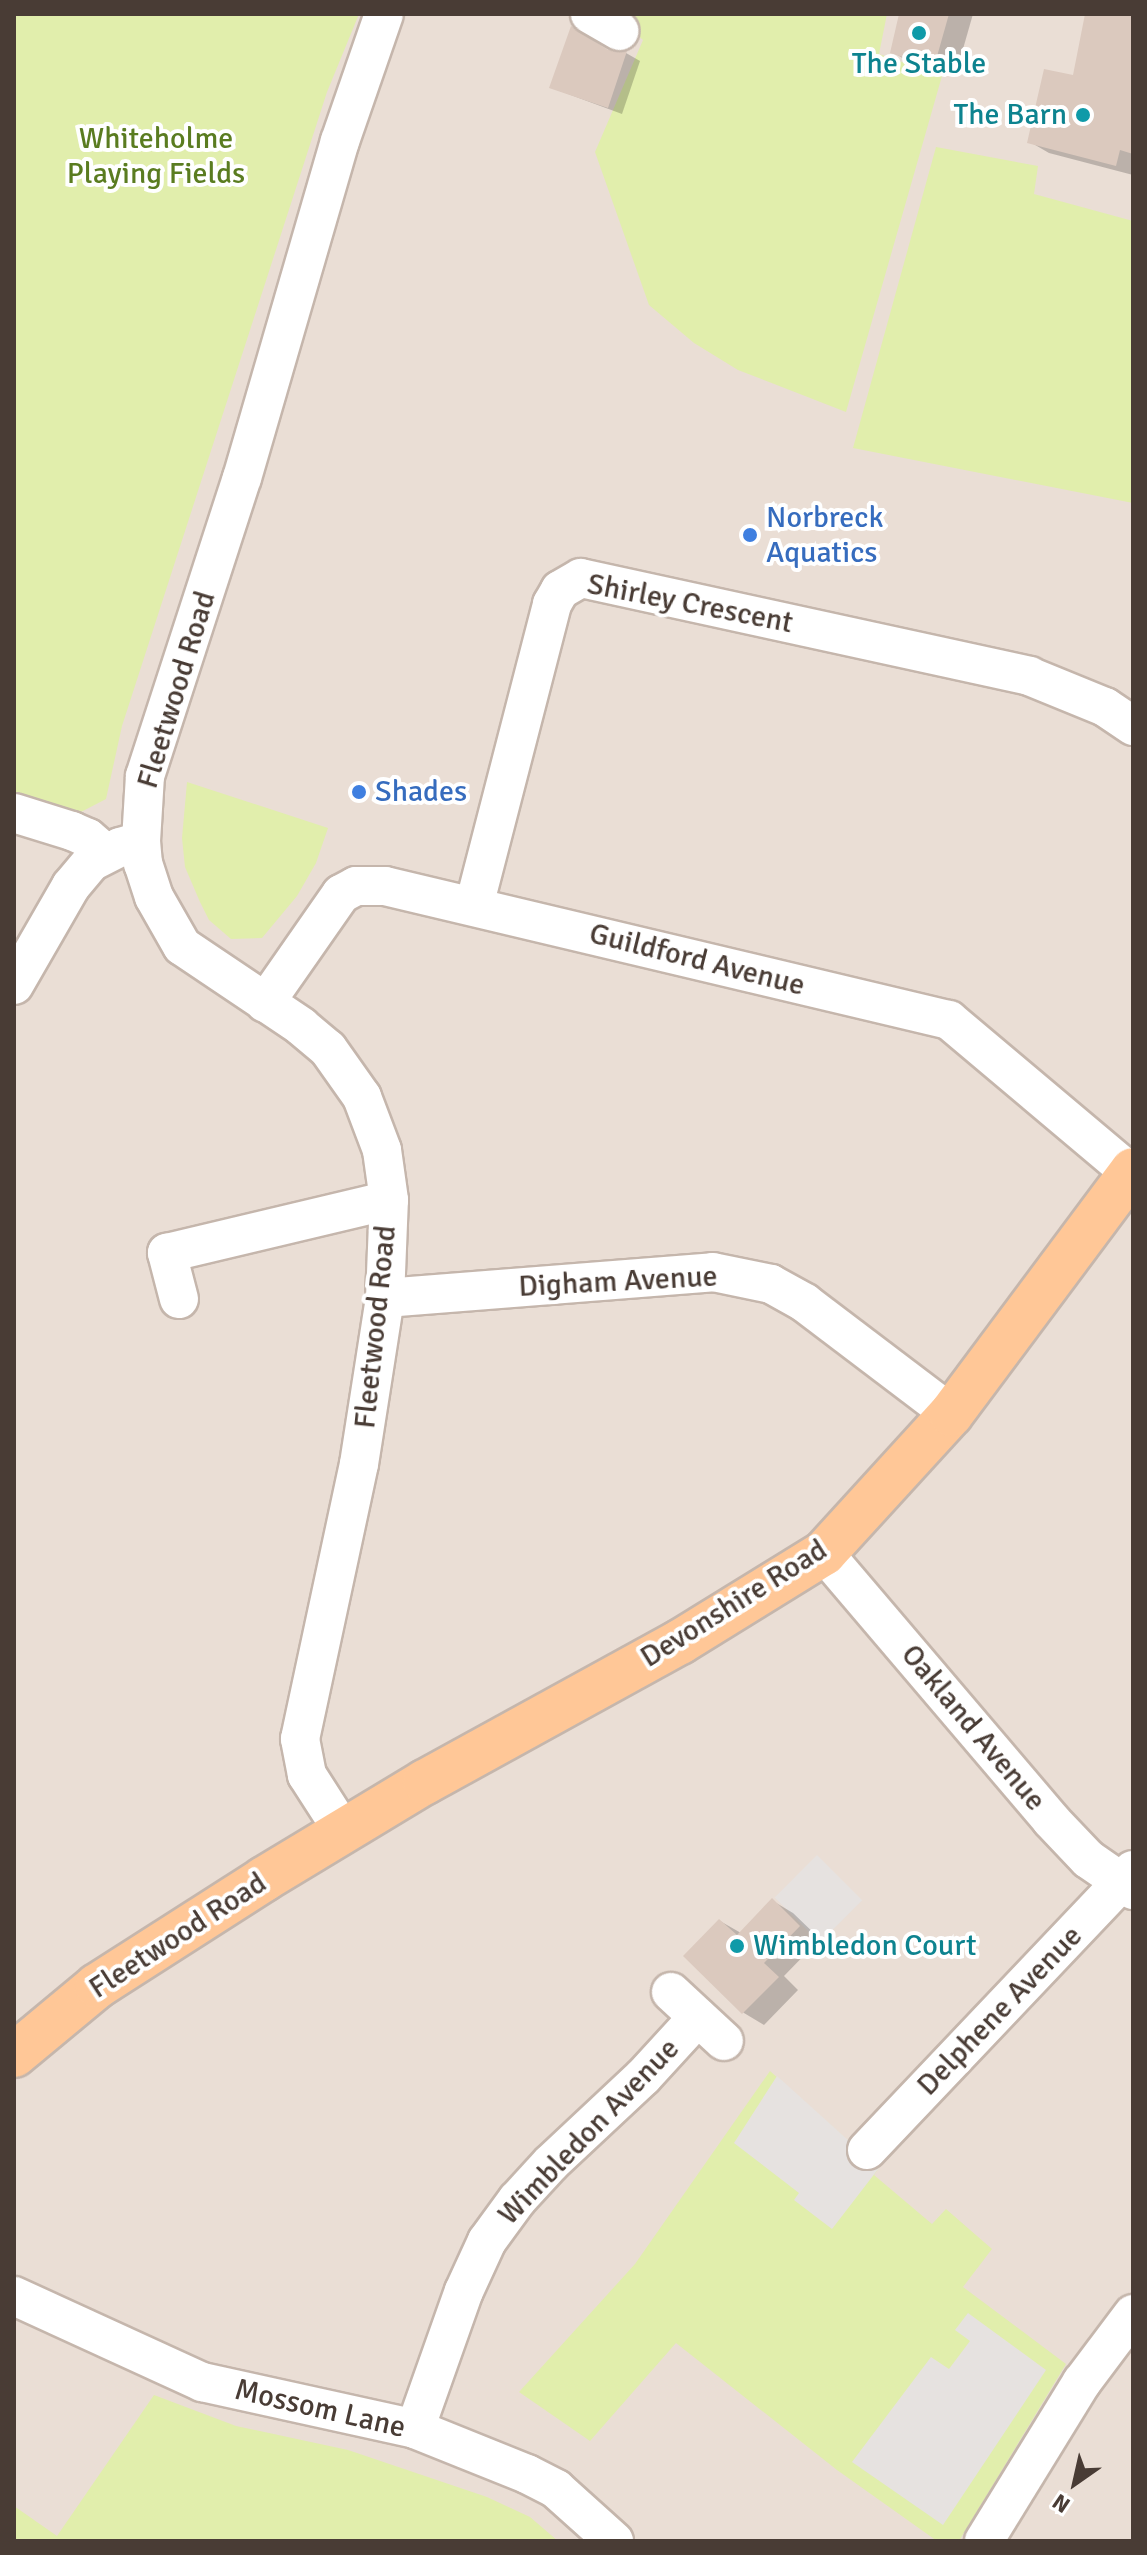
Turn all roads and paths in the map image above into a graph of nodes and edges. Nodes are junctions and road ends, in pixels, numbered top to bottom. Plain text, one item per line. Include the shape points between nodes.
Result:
1 (384, 14) edge
2 (1133, 726) edge
3 (14, 813) edge
4 (141, 841) junction
5 (105, 853) junction
6 (474, 906) junction
7 (14, 985) edge
8 (265, 1003) junction
9 (1132, 1173) edge
10 (389, 1200) junction
11 (385, 1298) junction
12 (179, 1299) dead end
13 (951, 1414) junction
14 (824, 1553) junction
15 (343, 1831) junction
16 (1129, 1881) edge
17 (671, 1992) dead end
18 (14, 2055) edge
19 (867, 2150) dead end
20 (14, 2296) edge
21 (1133, 2314) edge
22 (415, 2429) junction
23 (614, 2541) edge
24 (984, 2541) edge

1 - 4 street, Fleetwood Road via 145,776
2 - 6 street, Shirley Crescent via 1105,707 1029,676 581,578 560,590 552,604
3 - 5 street via 88,838
4 - 5 street
4 - 8 street, Fleetwood Road via 154,897 182,946
5 - 7 street via 71,886
6 - 8 street, Guildford Avenue via 385,886 356,886 341,894
6 - 9 street, Guildford Avenue via 949,1020
8 - 10 street, Fleetwood Road via 310,1034 347,1074 377,1133
9 - 13 main road, Devonshire Road
10 - 11 street, Fleetwood Road
10 - 12 street via 161,1239
11 - 13 street, Digham Avenue via 713,1272 771,1284 805,1303
11 - 15 street, Fleetwood Road via 359,1464 300,1739 307,1775
13 - 14 main road, Devonshire Road
14 - 15 main road, Devonshire Road via 680,1642
14 - 16 street, Oakland Avenue via 1051,1820 1088,1859
15 - 18 main road, Fleetwood Road via 97,1986
16 - 19 street, Delphene Avenue
17 - 22 street, Wimbledon Avenue via 711,2029 643,2077 517,2200 487,2241 464,2291
20 - 22 street, Mossom Lane via 202,2382
21 - 24 street via 1082,2382
22 - 23 street, Mossom Lane via 543,2481

